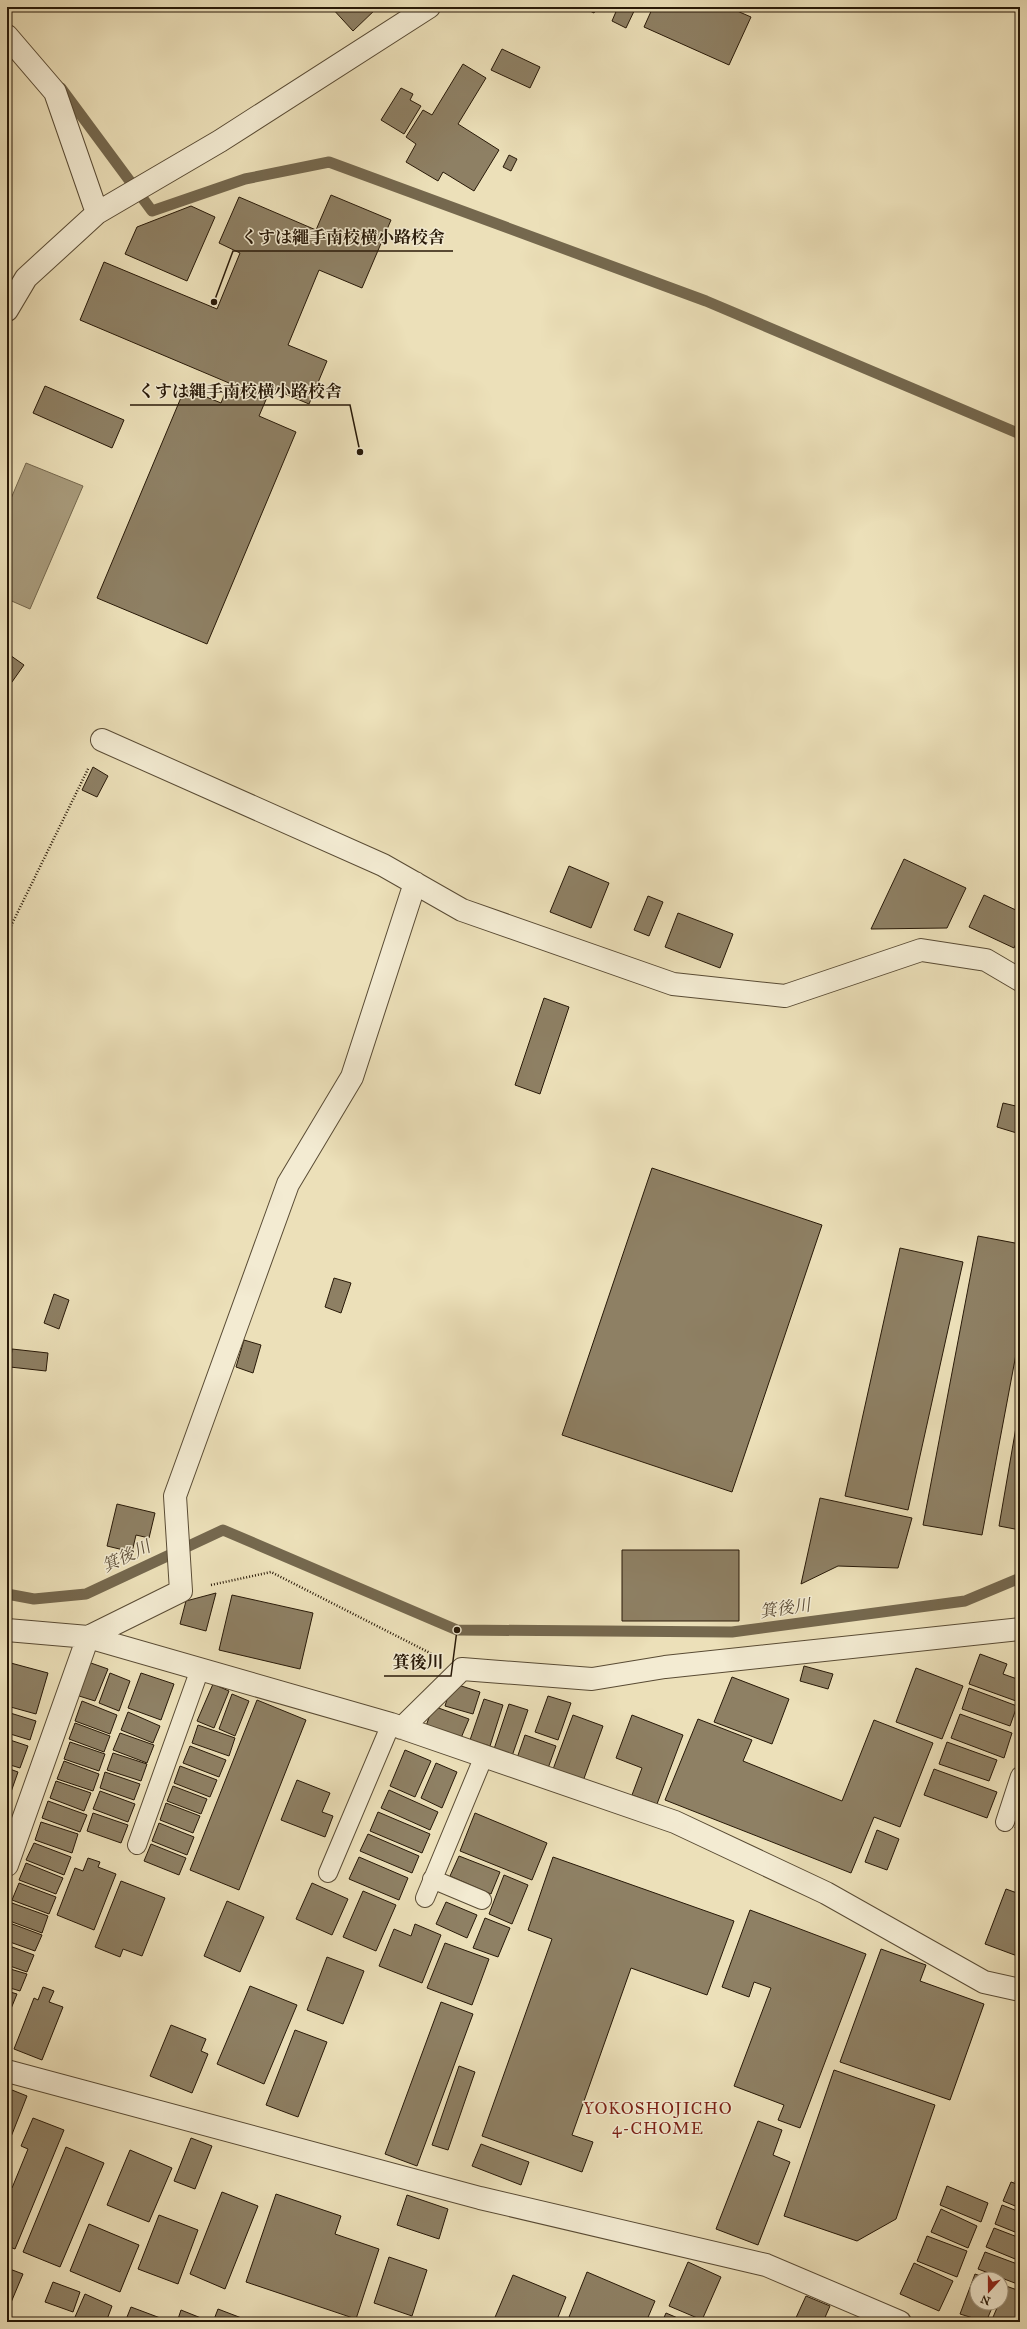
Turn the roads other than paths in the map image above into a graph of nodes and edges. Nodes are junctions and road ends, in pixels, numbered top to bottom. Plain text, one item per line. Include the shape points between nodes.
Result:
1 (429, 7) edge
2 (7, 36) edge
3 (96, 213) junction
4 (7, 310) edge
5 (102, 740) road end
6 (415, 883) junction
7 (1020, 980) edge
8 (1020, 1629) edge
9 (7, 1630) edge
10 (88, 1637) junction
11 (200, 1669) junction
12 (396, 1726) junction
13 (484, 1756) junction
14 (1020, 1776) edge
15 (1005, 1822) dead end
16 (11, 1843) edge
17 (137, 1845) dead end
18 (7, 1865) edge
19 (328, 1874) dead end
20 (432, 1879) junction
21 (425, 1898) dead end
22 (482, 1900) dead end
23 (1020, 1990) edge
24 (7, 2071) edge
25 (900, 2322) edge

1 - 3 street via 220,141
2 - 3 street via 55,92
3 - 4 street via 26,278
5 - 6 street via 383,865
6 - 7 street via 462,910 673,984 785,996 921,950 986,960
6 - 10 street via 352,1076 288,1184 175,1496 181,1591
8 - 12 street via 665,1667 592,1679 462,1670
9 - 10 street
10 - 11 street
10 - 16 street
11 - 12 street
11 - 17 lane
12 - 13 street
12 - 19 lane
13 - 20 lane
13 - 23 street via 674,1822 826,1892 984,1982
14 - 15 lane
16 - 18 street
20 - 21 lane
20 - 22 lane
24 - 25 street via 480,2198 766,2265

